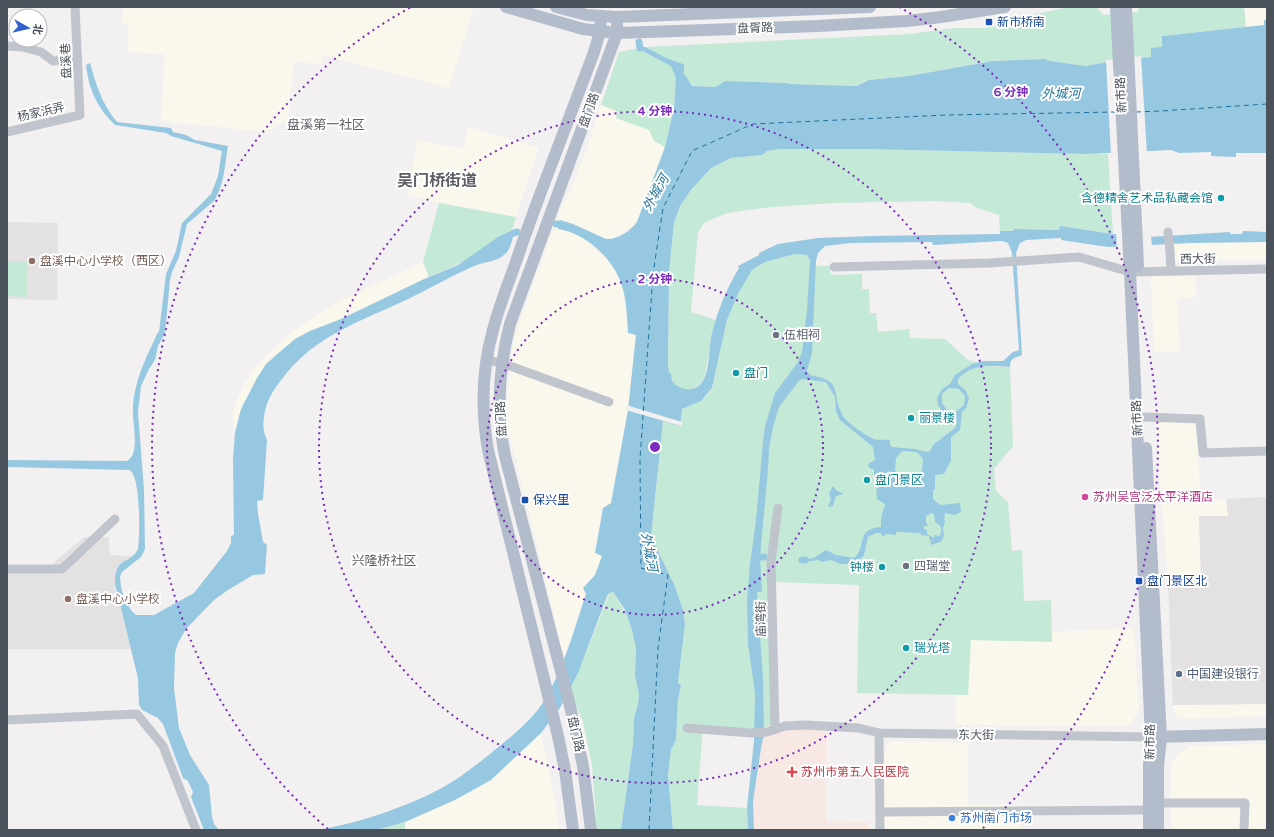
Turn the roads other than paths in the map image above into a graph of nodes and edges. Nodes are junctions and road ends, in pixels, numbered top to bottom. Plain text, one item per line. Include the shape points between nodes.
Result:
1 (76, 7) edge
2 (506, 7) edge
3 (556, 7) edge
4 (870, 7) edge
5 (978, 7) edge
6 (1005, 7) edge
7 (1116, 7) edge
8 (1126, 7) edge
9 (818, 8) edge
10 (601, 17) junction
11 (617, 17) junction
12 (941, 17) junction
13 (818, 26) junction
14 (600, 32) junction
15 (617, 33) junction
16 (7, 46) edge
17 (78, 58) junction
18 (80, 115) joint
19 (7, 132) edge
20 (1168, 232) dead end
21 (1133, 249) junction
22 (834, 267) dead end
23 (1267, 269) edge
24 (1171, 271) junction
25 (1134, 272) junction
26 (486, 360) junction
27 (502, 363) junction
28 (609, 402) dead end
29 (1145, 417) junction
30 (1267, 451) edge
31 (778, 508) dead end
32 (115, 519) dead end
33 (7, 569) edge
34 (7, 720) edge
35 (687, 728) dead end
36 (771, 731) junction
37 (879, 733) junction
38 (1267, 734) edge
39 (1156, 737) junction
40 (1153, 806) junction
41 (880, 812) junction
42 (196, 830) edge
43 (573, 830) edge
44 (592, 830) edge
45 (880, 830) edge
46 (1149, 830) edge
47 (1158, 830) edge
48 (1244, 830) edge

1 - 17 street, 盘溪巷
2 - 14 main road, 盘胥路
3 - 10 main road, 盘胥路
4 - 9 main road, 盘胥路
5 - 12 main road
6 - 12 main road, 盘胥路
7 - 21 main road, 新市路
8 - 21 main road, 新市路
9 - 11 main road, 盘胥路
9 - 13 street
10 - 11 main road, 盘胥路
10 - 14 main road, 盘门路
11 - 15 main road, 盘门路
12 - 13 main road, 盘胥路
13 - 15 main road, 盘胥路
14 - 15 main road, 盘胥路
14 - 26 main road, 盘门路 via 499,311
15 - 27 main road, 盘门路 via 512,317
16 - 17 street via 42,52 53,61
17 - 18 street, 盘溪巷
18 - 19 street, 杨家浜弄
20 - 24 street, bridge
21 - 25 main road, 新市路
22 - 25 street, 西大街 via 1012,262 1079,257
23 - 24 street, 西大街
24 - 25 street, 西大街
25 - 29 main road, 新市路
25 - 39 main road, 新市路
26 - 27 street
26 - 43 main road, 盘门路 via 483,415 488,450 558,736
27 - 28 street
27 - 44 main road, 盘门路 via 500,430 513,490 570,706 583,766
29 - 30 street via 1200,419 1203,453
29 - 39 main road, 新市路
31 - 36 street, 庙湾街 via 771,562
32 - 33 street via 62,568
34 - 42 street via 136,714 163,746
35 - 36 street, 东大街 via 751,733
36 - 37 street, 东大街 via 805,725 859,728
37 - 39 street, 东大街
37 - 41 street
38 - 39 main road, 东大街
39 - 40 main road, 新市路 via 1158,766
40 - 41 street
40 - 46 main road, 新市路
40 - 47 main road, 新市路
40 - 48 street via 1245,804
41 - 45 street

